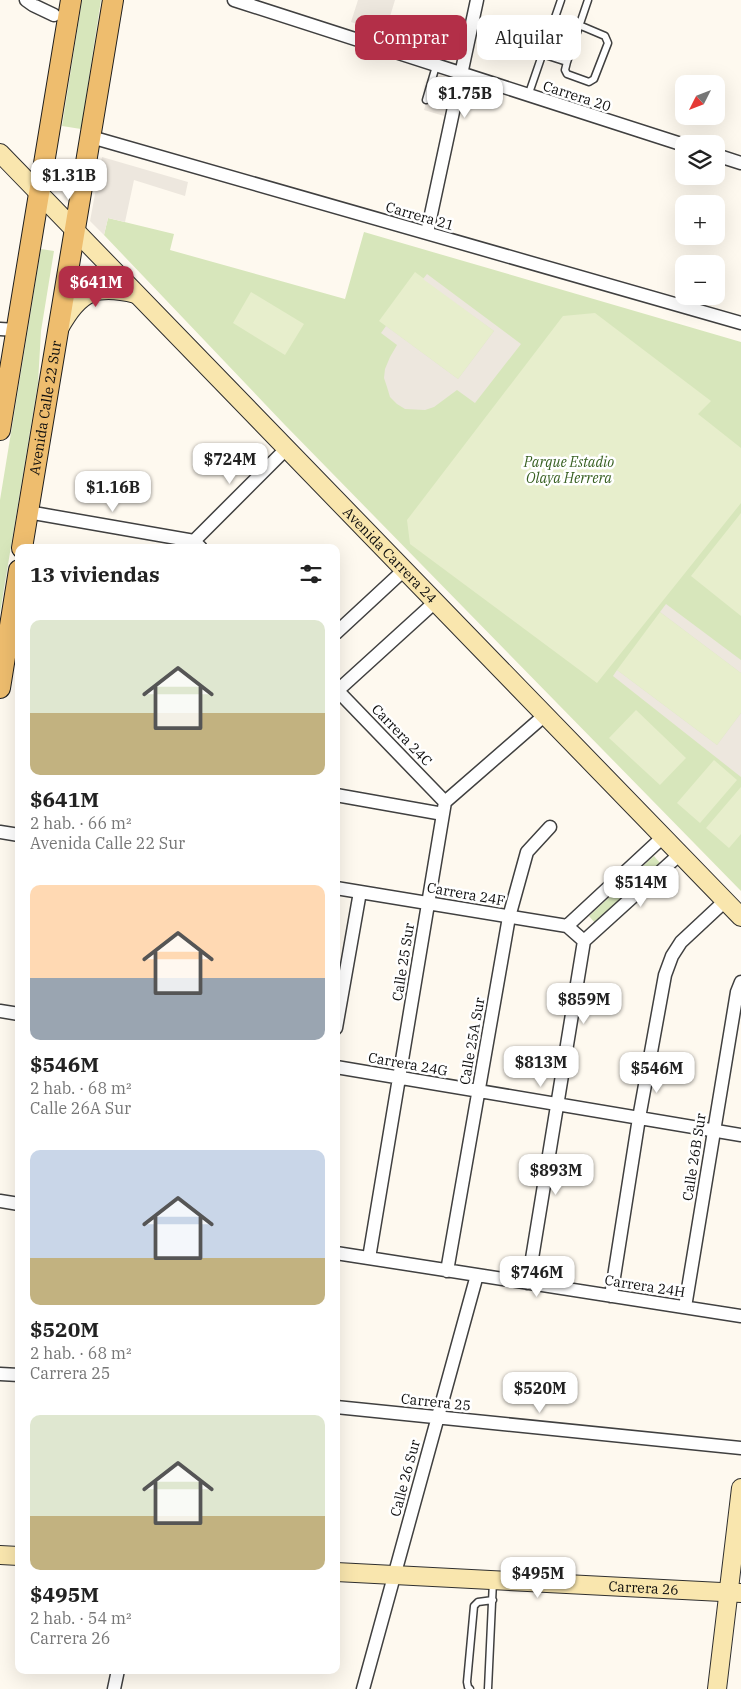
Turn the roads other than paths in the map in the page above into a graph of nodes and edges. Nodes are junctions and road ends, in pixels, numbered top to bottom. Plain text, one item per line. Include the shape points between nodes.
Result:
1 (26, 0) edge
2 (71, 0) edge
3 (113, 0) edge
4 (234, 0) edge
5 (477, 0) edge
6 (561, 0) edge
7 (588, 0) edge
8 (54, 15) dead end
9 (556, 15) edge
10 (581, 19) edge
11 (581, 26) edge
12 (540, 60) edge
13 (561, 60) edge
14 (567, 62) joint
15 (436, 66) junction
16 (461, 74) junction
17 (528, 96) junction
18 (426, 100) dead end
19 (91, 137) junction
20 (675, 142) edge
21 (0, 153) edge
22 (725, 159) edge
23 (741, 163) edge
24 (39, 194) junction
25 (75, 231) junction
26 (427, 233) junction
27 (137, 294) junction
28 (741, 323) edge
29 (59, 329) junction
30 (8, 330) edge
31 (0, 430) edge
32 (286, 448) junction
33 (28, 512) junction
34 (23, 544) edge
35 (197, 544) edge
36 (404, 570) junction
37 (435, 602) junction
38 (15, 621) edge
39 (340, 629) edge
40 (13, 647) edge
41 (340, 687) edge
42 (0, 688) edge
43 (340, 693) edge
44 (544, 715) junction
45 (340, 795) edge
46 (444, 808) junction
47 (550, 827) dead end
48 (0, 832) edge
49 (15, 834) edge
50 (663, 837) junction
51 (680, 854) junction
52 (340, 889) edge
53 (360, 892) junction
54 (725, 901) junction
55 (428, 903) junction
56 (509, 917) junction
57 (741, 917) edge
58 (567, 926) junction
59 (584, 941) junction
60 (741, 982) edge
61 (340, 1005) edge
62 (0, 1010) edge
63 (15, 1013) edge
64 (340, 1068) edge
65 (399, 1078) junction
66 (478, 1091) junction
67 (557, 1105) junction
68 (639, 1118) junction
69 (714, 1130) junction
70 (741, 1135) edge
71 (0, 1201) edge
72 (15, 1203) edge
73 (340, 1254) edge
74 (369, 1258) junction
75 (447, 1270) junction
76 (477, 1275) junction
77 (528, 1283) junction
78 (611, 1296) junction
79 (685, 1307) junction
80 (741, 1316) edge
81 (0, 1374) edge
82 (15, 1375) edge
83 (340, 1407) edge
84 (437, 1417) junction
85 (741, 1448) edge
86 (741, 1488) edge
87 (0, 1555) edge
88 (15, 1556) edge
89 (340, 1572) edge
90 (395, 1575) junction
91 (494, 1580) junction
92 (735, 1593) edge
93 (492, 1600) junction
94 (117, 1674) edge
95 (114, 1689) edge
96 (363, 1689) edge
97 (470, 1689) edge
98 (488, 1689) edge
99 (717, 1689) edge

1 - 8 street
2 - 24 main road
3 - 19 main road, Avenida Calle 22 Sur
4 - 15 street, Carrera 20
5 - 16 street
6 - 9 lane
7 - 10 lane
11 - 14 lane via 606,36 608,43 592,82 568,74 565,70
12 - 17 lane
13 - 14 lane
15 - 16 street, Carrera 20
15 - 18 lane
16 - 17 street, Carrera 20
16 - 26 street
17 - 20 street, Carrera 20
19 - 25 main road, Avenida Calle 22 Sur
19 - 26 street, Carrera 21
21 - 24 main road, Avenida Carrera 24
22 - 23 street
24 - 25 main road, Avenida Carrera 24
24 - 30 main road
25 - 27 main road, Avenida Carrera 24
25 - 29 main road, Avenida Calle 22 Sur
26 - 28 street, Carrera 21
27 - 29 main road via 111,289 87,294 68,312
27 - 32 main road, Avenida Carrera 24
29 - 33 main road, Avenida Calle 22 Sur
30 - 31 main road
32 - 35 street
32 - 36 main road, Avenida Carrera 24
33 - 34 main road, Avenida Calle 22 Sur
33 - 35 street
36 - 37 main road, Avenida Carrera 24
36 - 39 street
37 - 41 street
37 - 44 main road, Avenida Carrera 24
38 - 40 main road
40 - 42 main road
43 - 46 street, Carrera 24C
44 - 46 street
44 - 50 main road, Avenida Carrera 24
45 - 46 street
46 - 55 street, Calle 25 Sur
47 - 56 street, Calle 25A Sur via 527,852
48 - 49 street
50 - 51 main road, Avenida Carrera 24
50 - 58 street
51 - 54 main road, Avenida Carrera 24
51 - 59 street
52 - 53 street, Carrera 24F
53 - 55 street, Carrera 24F
53 - 61 street
54 - 57 main road, Avenida Carrera 24
54 - 68 street via 681,942 672,956 665,975
55 - 56 street, Carrera 24F
55 - 65 street, Calle 25 Sur
56 - 58 street, Carrera 24F
56 - 66 street, Calle 25A Sur
58 - 59 street
59 - 67 street
60 - 69 street, Calle 26B Sur
62 - 63 street
64 - 65 street, Carrera 24G
65 - 66 street, Carrera 24G
65 - 74 street, Calle 25 Sur
66 - 67 street, Carrera 24G
66 - 75 street, Calle 25A Sur
67 - 68 street, Carrera 24G
67 - 77 street
68 - 69 street, Carrera 24G
68 - 78 street
69 - 70 street, Carrera 24G
69 - 79 street, Calle 26B Sur
71 - 72 street
73 - 74 street, Carrera 24H
74 - 75 street, Carrera 24H
75 - 76 street, Carrera 24H
76 - 77 street, Carrera 24H
76 - 84 street, Calle 26 Sur
77 - 78 street, Carrera 24H
78 - 79 street, Carrera 24H
79 - 80 street, Carrera 24H
81 - 82 street
83 - 84 street, Carrera 25
84 - 85 street, Carrera 25
84 - 90 street, Calle 26 Sur
86 - 92 main road
87 - 88 main road
89 - 90 main road, Carrera 26
90 - 91 main road, Carrera 26
90 - 96 street, Calle 26 Sur
91 - 92 main road, Carrera 26
91 - 93 lane
92 - 99 main road
93 - 97 lane via 478,1602 474,1606 467,1682
93 - 98 lane
94 - 95 street

